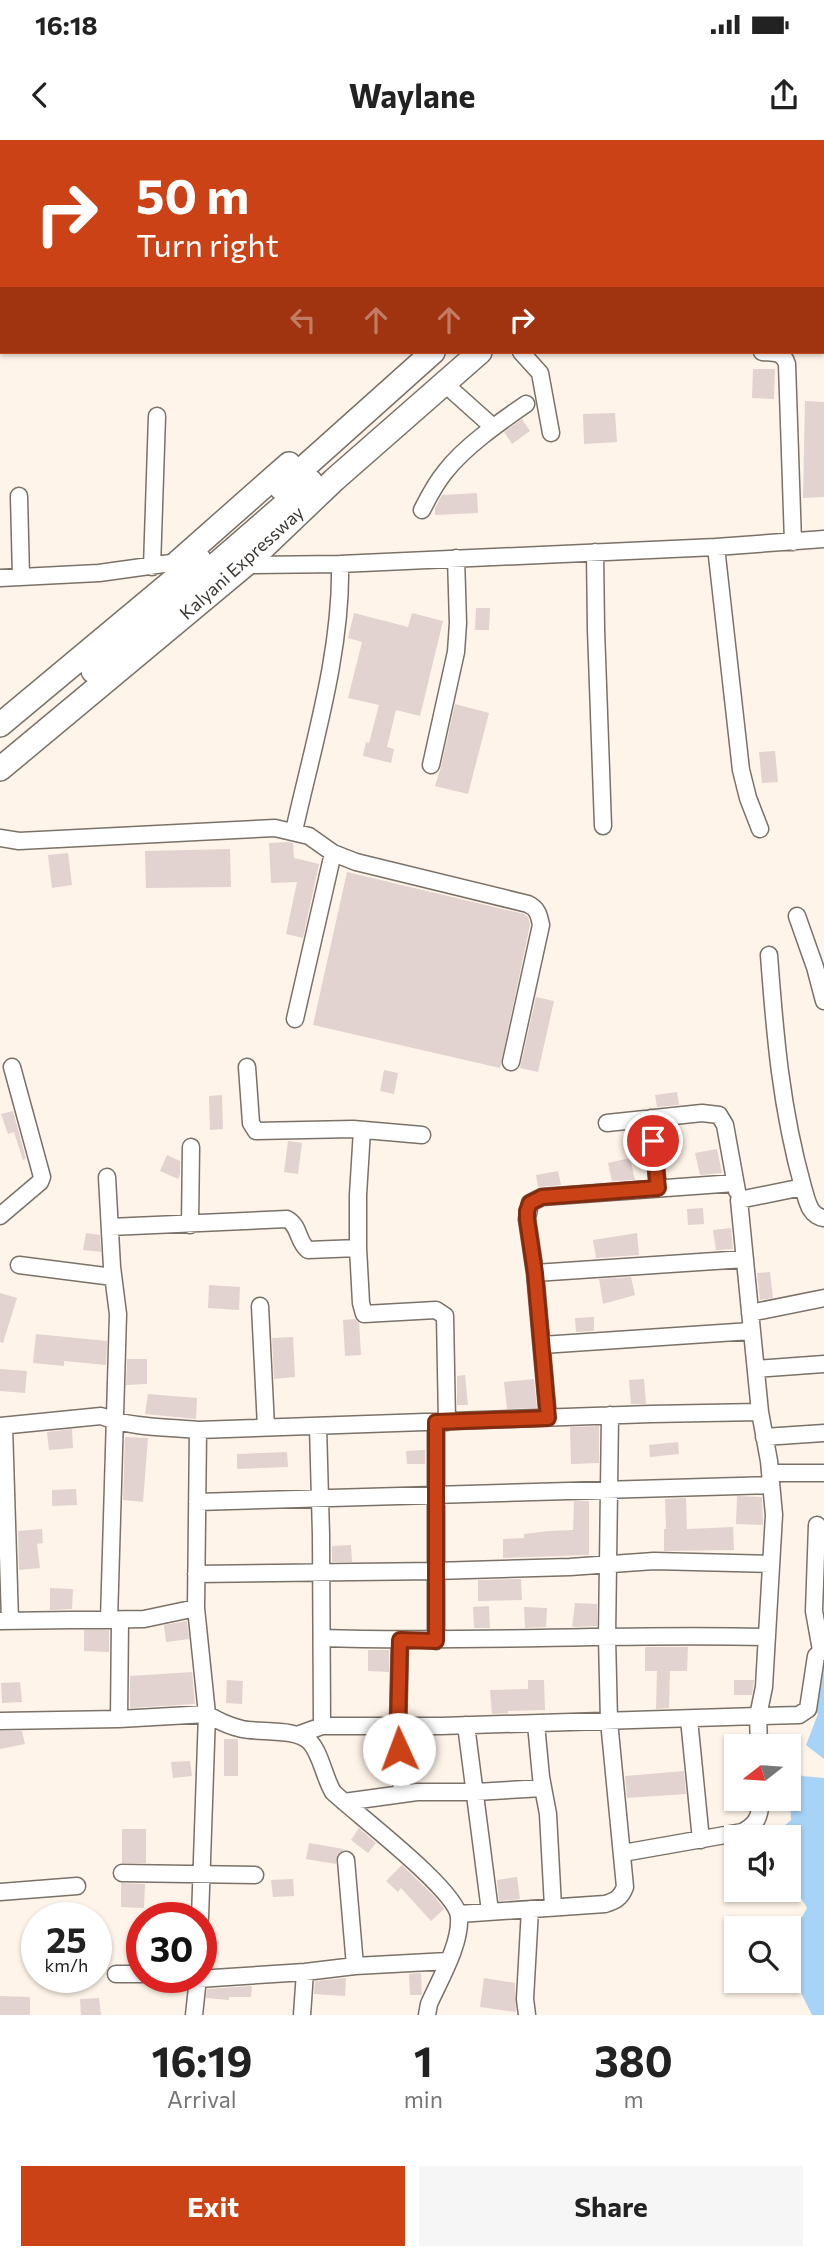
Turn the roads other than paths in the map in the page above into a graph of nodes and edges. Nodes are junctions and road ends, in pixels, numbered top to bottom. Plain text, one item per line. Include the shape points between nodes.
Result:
1 (414, 354) edge
2 (431, 354) edge
3 (459, 354) edge
4 (478, 354) edge
5 (523, 354) edge
6 (781, 354) edge
7 (445, 384) junction
8 (526, 404) dead end
9 (157, 416) dead end
10 (493, 427) junction
11 (551, 433) dead end
12 (19, 496) dead end
13 (422, 510) dead end
14 (824, 539) edge
15 (793, 542) junction
16 (716, 547) junction
17 (595, 552) junction
18 (456, 558) junction
19 (178, 562) junction
20 (340, 564) junction
21 (245, 565) junction
22 (152, 567) junction
23 (20, 577) junction
24 (0, 578) edge
25 (0, 709) edge
26 (0, 725) edge
27 (0, 752) edge
28 (431, 765) dead end
29 (0, 769) edge
30 (603, 826) dead end
31 (760, 829) dead end
32 (294, 831) junction
33 (0, 838) edge
34 (333, 853) junction
35 (797, 916) dead end
36 (769, 955) dead end
37 (824, 1001) edge
38 (295, 1018) dead end
39 (511, 1062) dead end
40 (12, 1067) dead end
41 (247, 1067) dead end
42 (651, 1118) junction
43 (607, 1123) dead end
44 (362, 1130) junction
45 (422, 1135) dead end
46 (191, 1147) dead end
47 (107, 1177) dead end
48 (735, 1183) junction
49 (803, 1187) junction
50 (658, 1188) junction
51 (739, 1200) junction
52 (0, 1216) edge
53 (824, 1218) edge
54 (190, 1225) junction
55 (110, 1227) junction
56 (358, 1248) junction
57 (745, 1259) junction
58 (19, 1265) dead end
59 (535, 1273) junction
60 (113, 1276) junction
61 (824, 1298) edge
62 (260, 1306) dead end
63 (750, 1312) junction
64 (751, 1331) junction
65 (542, 1345) junction
66 (824, 1364) edge
67 (756, 1369) junction
68 (760, 1412) junction
69 (610, 1415) junction
70 (548, 1418) junction
71 (115, 1421) junction
72 (442, 1422) junction
73 (2, 1426) edge
74 (318, 1426) junction
75 (266, 1427) junction
76 (198, 1430) junction
77 (824, 1433) edge
78 (765, 1437) junction
79 (824, 1473) edge
80 (770, 1479) junction
81 (608, 1489) junction
82 (438, 1496) junction
83 (321, 1499) junction
84 (197, 1502) junction
85 (817, 1525) dead end
86 (771, 1563) junction
87 (608, 1564) junction
88 (435, 1571) junction
89 (321, 1573) junction
90 (196, 1574) junction
91 (196, 1608) junction
92 (115, 1620) junction
93 (5, 1621) edge
94 (607, 1637) junction
95 (766, 1637) junction
96 (322, 1638) junction
97 (400, 1640) junction
98 (436, 1641) junction
99 (822, 1650) edge
100 (207, 1714) junction
101 (758, 1716) junction
102 (119, 1718) junction
103 (689, 1718) junction
104 (0, 1721) edge
105 (609, 1721) junction
106 (536, 1724) junction
107 (466, 1725) junction
108 (322, 1726) junction
109 (398, 1727) junction
110 (300, 1734) junction
111 (759, 1734) edge
112 (543, 1788) junction
113 (476, 1792) junction
114 (402, 1794) junction
115 (344, 1802) junction
116 (760, 1811) edge
117 (701, 1840) junction
118 (623, 1853) junction
119 (346, 1860) dead end
120 (122, 1873) dead end
121 (202, 1874) junction
122 (255, 1875) dead end
123 (77, 1886) dead end
124 (0, 1892) edge
125 (201, 1902) edge
126 (553, 1907) junction
127 (530, 1909) junction
128 (490, 1911) junction
129 (459, 1914) junction
130 (448, 1961) junction
131 (355, 1966) junction
132 (305, 1972) junction
133 (116, 1973) dead end
134 (126, 1973) edge
135 (217, 1977) edge
136 (196, 1993) edge
137 (194, 2015) edge
138 (302, 2015) edge
139 (427, 2015) edge
140 (527, 2015) edge

1 - 19 highway
2 - 26 highway via 261,506
3 - 27 highway
4 - 7 highway, Kalyani Expressway
5 - 11 street via 540,373
6 - 15 street via 787,364
7 - 10 street
7 - 21 highway, Kalyani Expressway
8 - 10 street
9 - 22 street
10 - 13 street via 447,469
12 - 23 street
14 - 15 street
15 - 16 street
16 - 17 street
16 - 31 street via 741,770
17 - 18 street
17 - 30 street
18 - 20 street
18 - 28 street via 456,652
19 - 22 street
19 - 25 highway
20 - 21 street
20 - 32 street via 335,648
21 - 29 highway, Kalyani Expressway
22 - 23 street
23 - 24 street
32 - 33 street
32 - 34 street
34 - 38 street
34 - 39 street via 535,907 540,937
35 - 37 street
36 - 49 street via 784,1109
40 - 52 street via 42,1177
41 - 44 street via 251,1123 256,1131
42 - 43 street
42 - 48 street via 719,1115 725,1125
42 - 50 street
44 - 45 street
44 - 56 street
46 - 54 street
47 - 55 street
48 - 50 street
48 - 51 street
49 - 51 street
49 - 53 street via 809,1208
50 - 59 street via 535,1199 527,1211
51 - 57 street
54 - 55 street
54 - 56 street via 287,1219 297,1227 308,1250
55 - 60 street
56 - 72 street via 365,1314 436,1310 444,1316
57 - 59 street
57 - 63 street
58 - 60 street
59 - 65 street
60 - 71 street via 118,1314
61 - 63 street
62 - 75 street
63 - 64 street
64 - 65 street
64 - 67 street
65 - 70 street
66 - 67 street
67 - 68 street
68 - 69 street
68 - 78 street
69 - 70 street
69 - 81 street
70 - 72 street
71 - 73 street via 101,1416
71 - 76 street
71 - 92 street
72 - 74 street
72 - 82 street
73 - 93 street
74 - 75 street
74 - 83 street
75 - 76 street
76 - 84 street
77 - 78 street
78 - 80 street
79 - 80 street
80 - 81 street
80 - 86 street via 774,1515
81 - 82 street
81 - 87 street
82 - 83 street
82 - 88 street
83 - 84 street
83 - 89 street
84 - 90 street
85 - 99 street via 814,1611
86 - 87 street
86 - 95 street
87 - 88 street
87 - 94 street
88 - 89 street
88 - 98 street
89 - 90 street
89 - 96 street
90 - 91 street
91 - 92 street
91 - 100 street
92 - 93 street
92 - 102 street
94 - 95 street
94 - 98 street
94 - 105 street
95 - 101 street
96 - 97 street
96 - 108 street
97 - 98 street
97 - 109 street
99 - 101 street via 816,1656 808,1709 799,1715
100 - 102 street
100 - 110 street via 242,1729
100 - 121 street
101 - 103 street
101 - 111 street
102 - 104 street
103 - 105 street
103 - 117 street
105 - 106 street
105 - 118 street
106 - 107 street
106 - 112 street
107 - 109 street
107 - 113 street
108 - 109 street
108 - 110 street
109 - 114 street
110 - 115 street via 312,1744 326,1780
112 - 113 street
112 - 126 street
113 - 114 street
113 - 128 street
114 - 115 street
115 - 129 street via 429,1877
116 - 117 street via 749,1829
117 - 118 street
118 - 126 street via 625,1887 615,1901
119 - 131 street
120 - 121 street
121 - 122 street
121 - 125 street
123 - 124 street
126 - 127 street
127 - 128 street
127 - 140 street
128 - 129 street
129 - 130 street via 458,1934
130 - 131 street
130 - 139 street
131 - 132 street
132 - 135 street
132 - 138 street
133 - 134 street
136 - 137 street

